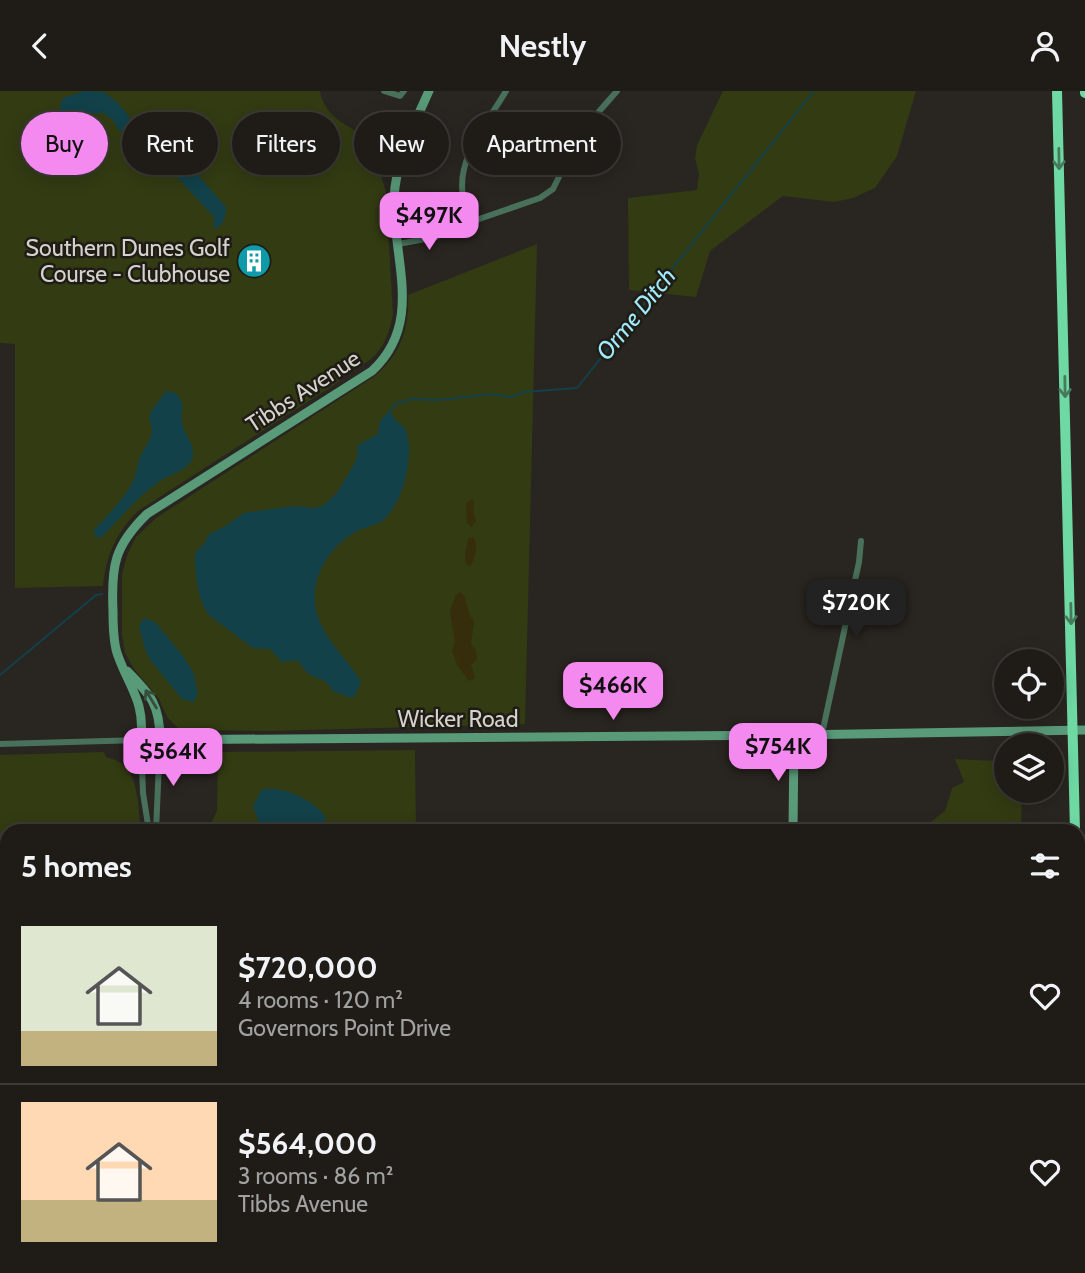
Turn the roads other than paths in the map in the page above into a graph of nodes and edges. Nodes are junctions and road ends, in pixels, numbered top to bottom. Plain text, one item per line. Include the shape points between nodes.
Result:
1 (384, 91) edge
2 (404, 91) edge
3 (429, 91) edge
4 (506, 91) edge
5 (617, 91) edge
6 (1057, 91) edge
7 (472, 222) junction
8 (397, 229) junction
9 (450, 229) junction
10 (398, 244) junction
11 (861, 541) dead end
12 (123, 668) junction
13 (1085, 730) edge
14 (822, 734) junction
15 (794, 736) junction
16 (141, 740) junction
17 (160, 740) junction
18 (0, 744) edge
19 (148, 824) edge
20 (156, 824) edge
21 (793, 824) edge
22 (1075, 824) edge

1 - 2 street via 400,96
3 - 8 street, Tibbs Avenue via 399,166
4 - 7 street via 465,167 463,197
5 - 7 street via 581,132 553,189
6 -> 22 highway
7 - 9 street
8 - 9 street
8 - 10 street, Tibbs Avenue
9 - 10 street via 436,237
10 - 12 street, Tibbs Avenue via 402,316 396,339 381,362 147,514 130,531 111,575 114,644
11 - 14 street
12 - 16 street, Tibbs Avenue via 142,711
17 -> 12 street, Tibbs Avenue via 155,703
13 - 14 street, Wicker Road
14 - 15 street, Wicker Road
15 - 17 street, Wicker Road
15 - 21 street
16 - 17 street, Wicker Road
16 - 18 street, Wicker Road
16 - 19 street, Tibbs Avenue
17 - 20 street, Tibbs Avenue

